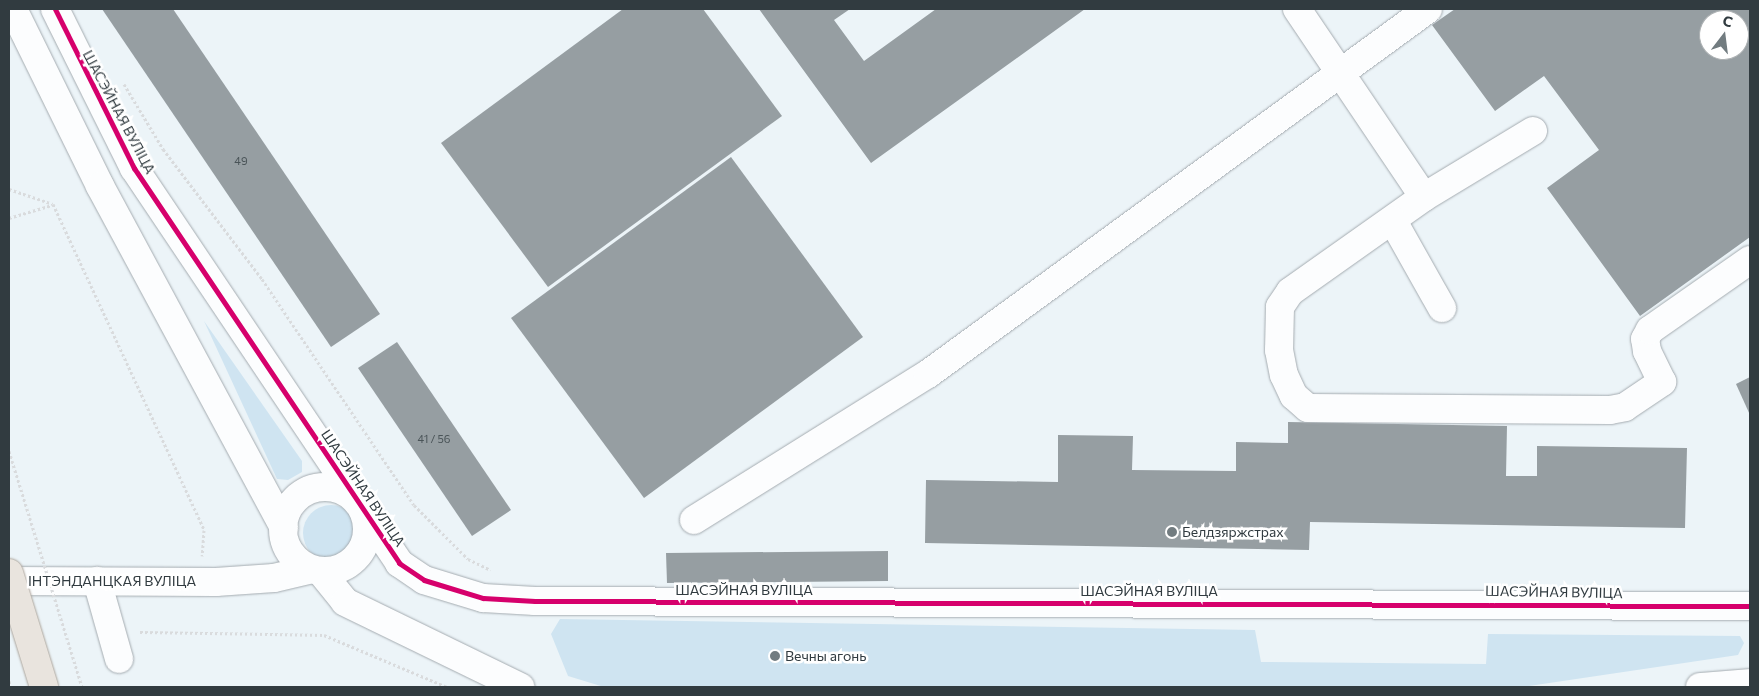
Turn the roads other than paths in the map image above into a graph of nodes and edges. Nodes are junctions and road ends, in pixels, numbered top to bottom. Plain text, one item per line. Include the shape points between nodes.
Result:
1 (13, 9) edge
2 (55, 9) edge
3 (1297, 9) edge
4 (1428, 9) edge
5 (1342, 71) junction
6 (1533, 130) dead end
7 (1424, 197) junction
8 (1393, 221) junction
9 (1750, 260) edge
10 (1442, 308) dead end
11 (361, 505) junction
12 (694, 520) dead end
13 (285, 536) junction
14 (315, 571) junction
15 (9, 573) edge
16 (208, 573) junction
17 (9, 581) edge
18 (97, 581) junction
19 (1750, 606) edge
20 (119, 659) dead end
21 (1748, 682) edge
22 (44, 687) edge
23 (520, 687) edge
24 (1700, 687) edge

1 - 13 street via 100,186
2 - 11 street, ШАСЭЙНАЯ ВУЛІЦА via 134,168
3 - 5 street
4 - 5 street
5 - 7 street
5 - 12 street via 928,374
6 - 7 street
7 - 8 street
8 - 9 street via 1290,292 1280,307 1277,326 1284,375 1294,396 1308,408 1590,410 1625,407 1662,382 1645,339 1650,330
8 - 10 street
11 - 13 street, ШАСЭЙНАЯ ВУЛІЦА via 348,493 318,487 292,502
11 - 14 street, ШАСЭЙНАЯ ВУЛІЦА via 368,535 360,554 351,564
11 - 19 street, ШАСЭЙНАЯ ВУЛІЦА via 399,563 424,580 483,598
13 - 14 street via 290,554
13 - 16 street, ІНТЭНДАНЦКАЯ ВУЛІЦА via 251,574
14 - 16 street, ІНТЭНДАНЦКАЯ ВУЛІЦА via 274,578
14 - 23 street via 346,602
15 - 22 main road, bridge
16 - 18 street, ІНТЭНДАНЦКАЯ ВУЛІЦА
17 - 18 street, ІНТЭНДАНЦКАЯ ВУЛІЦА
18 - 20 street
21 - 24 street

